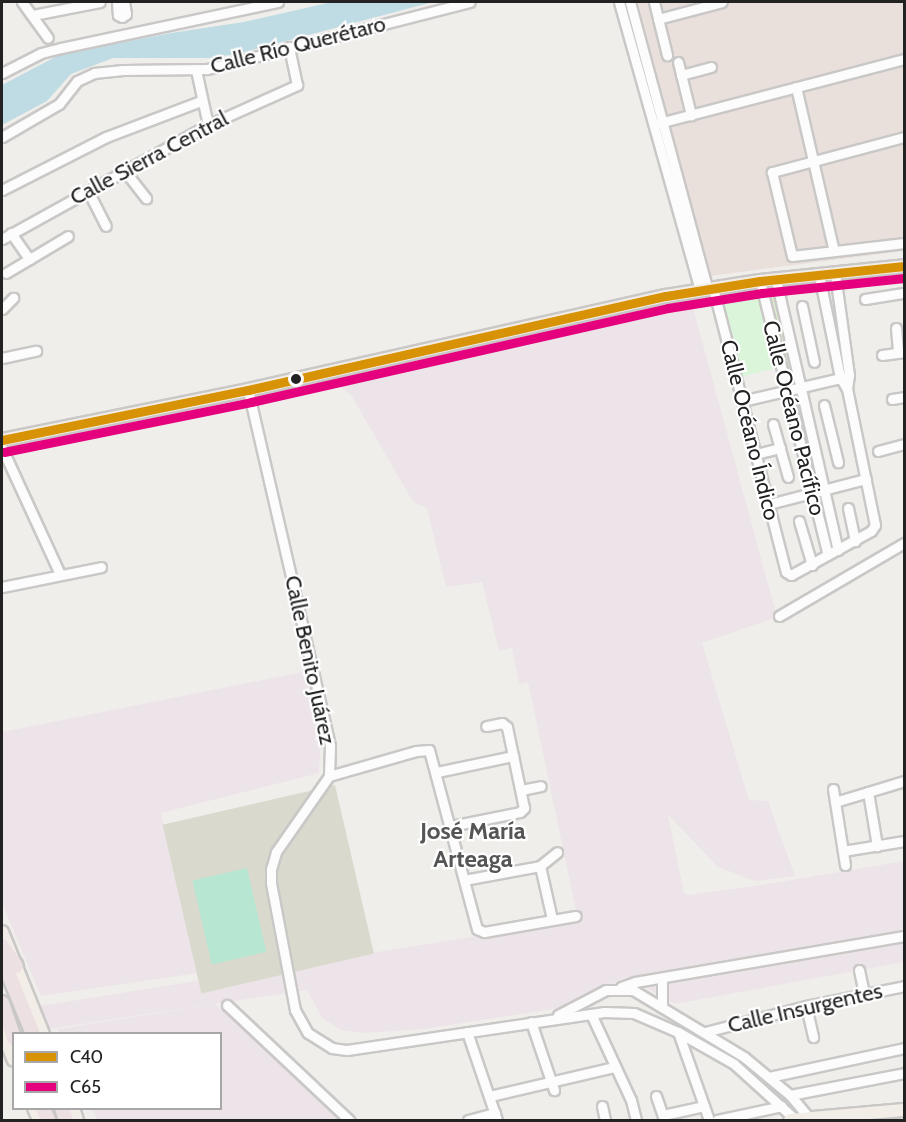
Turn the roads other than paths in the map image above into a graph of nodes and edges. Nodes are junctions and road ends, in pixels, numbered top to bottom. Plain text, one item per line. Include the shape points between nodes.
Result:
1 (22, 2) edge
2 (100, 2) edge
3 (117, 2) edge
4 (124, 2) edge
5 (278, 2) edge
6 (470, 2) edge
7 (619, 2) edge
8 (630, 2) edge
9 (654, 2) edge
10 (722, 2) edge
11 (58, 6) edge
12 (33, 15) junction
13 (658, 19) junction
14 (48, 38) dead end
15 (289, 47) junction
16 (667, 55) dead end
17 (904, 59) edge
18 (678, 62) dead end
19 (711, 67) dead end
20 (196, 70) junction
21 (2, 73) edge
22 (681, 75) junction
23 (796, 87) junction
24 (201, 101) junction
25 (691, 115) junction
26 (658, 124) junction
27 (208, 125) junction
28 (2, 137) edge
29 (904, 137) edge
30 (813, 162) junction
31 (124, 170) junction
32 (2, 190) edge
33 (88, 191) junction
34 (146, 198) dead end
35 (106, 226) dead end
36 (11, 233) junction
37 (68, 236) dead end
38 (2, 239) edge
39 (904, 243) edge
40 (834, 251) junction
41 (29, 259) junction
42 (904, 266) edge
43 (6, 273) dead end
44 (835, 273) junction
45 (819, 275) junction
46 (776, 279) junction
47 (760, 281) junction
48 (707, 288) junction
49 (904, 293) edge
50 (13, 298) dead end
51 (865, 299) dead end
52 (802, 306) dead end
53 (2, 309) edge
54 (896, 328) dead end
55 (808, 336) junction
56 (789, 340) junction
57 (36, 351) dead end
58 (901, 352) edge
59 (882, 355) dead end
60 (2, 358) edge
61 (814, 362) dead end
62 (844, 376) junction
63 (799, 387) junction
64 (248, 390) junction
65 (787, 390) junction
66 (904, 397) edge
67 (892, 399) dead end
68 (742, 401) junction
69 (824, 405) dead end
70 (773, 424) dead end
71 (831, 434) junction
72 (811, 438) junction
73 (2, 440) edge
74 (904, 444) edge
75 (2, 448) edge
76 (780, 448) junction
77 (878, 451) dead end
78 (756, 454) junction
79 (838, 462) dead end
80 (788, 477) dead end
81 (866, 479) junction
82 (823, 490) junction
83 (813, 493) junction
84 (769, 504) junction
85 (848, 508) dead end
86 (799, 521) dead end
87 (855, 541) junction
88 (904, 543) edge
89 (838, 550) junction
90 (828, 555) junction
91 (812, 565) junction
92 (100, 567) dead end
93 (60, 574) junction
94 (2, 586) edge
95 (779, 616) dead end
96 (486, 726) dead end
97 (513, 756) junction
98 (437, 772) junction
99 (329, 776) junction
100 (904, 781) edge
101 (541, 786) dead end
102 (833, 789) dead end
103 (521, 790) junction
104 (868, 792) junction
105 (835, 802) junction
106 (451, 826) junction
107 (904, 841) edge
108 (877, 846) junction
109 (843, 851) junction
110 (557, 852) dead end
111 (845, 865) dead end
112 (540, 866) junction
113 (464, 880) junction
114 (576, 916) dead end
115 (552, 919) junction
116 (2, 932) edge
117 (904, 936) edge
118 (2, 945) edge
119 (2, 958) edge
120 (15, 966) junction
121 (860, 970) dead end
122 (662, 978) junction
123 (904, 986) edge
124 (619, 988) junction
125 (864, 993) junction
126 (23, 998) junction
127 (2, 1003) edge
128 (227, 1005) dead end
129 (806, 1006) junction
130 (662, 1007) junction
131 (591, 1014) junction
132 (550, 1019) junction
133 (531, 1022) junction
134 (2, 1031) edge
135 (32, 1032) edge
136 (41, 1032) edge
137 (467, 1032) junction
138 (678, 1032) junction
139 (705, 1032) junction
140 (813, 1037) dead end
141 (11, 1042) edge
142 (904, 1048) edge
143 (615, 1067) junction
144 (904, 1072) edge
145 (769, 1077) junction
146 (552, 1086) junction
147 (790, 1095) junction
148 (490, 1096) junction
149 (656, 1096) dead end
150 (602, 1106) dead end
151 (704, 1106) junction
152 (782, 1106) junction
153 (904, 1110) edge
154 (496, 1116) edge
155 (664, 1118) edge
156 (350, 1120) edge
157 (468, 1120) edge
158 (605, 1120) edge
159 (636, 1120) edge
160 (709, 1120) edge
161 (717, 1120) edge
162 (800, 1120) edge

1 - 12 street
2 - 11 street
3 - 4 street via 118,15 122,17 126,14
5 - 21 street via 41,53
6 - 15 street, Calle Río Querétaro
7 - 26 street
8 - 26 street
9 - 13 street
10 - 13 street
11 - 12 street
12 - 14 street
13 - 16 street
15 - 20 street, Calle Río Querétaro
15 - 27 street, Calle Sierra Central via 298,82
17 - 23 street
18 - 22 street
19 - 22 street
20 - 24 street, Calle Río Querétaro
20 - 28 street, Calle Río Querétaro via 94,73 77,81 59,104
22 - 25 street
23 - 25 street
23 - 30 street
24 - 27 street, Calle Río Querétaro
24 - 32 street via 106,137
25 - 26 street
26 - 48 street, Calle Océano Índico
27 - 31 street, Calle Sierra Central
29 - 30 street
30 - 40 street
30 - 40 street via 771,172 792,256
31 - 33 street, Calle Sierra Central
31 - 34 street
33 - 35 street
33 - 36 street, Calle Sierra Central
36 - 38 street, Calle Sierra Central
36 - 41 street
37 - 41 street
39 - 40 street
41 - 43 street
42 - 44 main road
44 - 45 main road
44 - 62 street
45 - 46 main road
45 - 62 street
46 - 47 main road
46 - 56 street, Calle Océano Pacífico
47 - 48 main road
47 - 65 street, Calle Océano Pacífico
48 - 64 main road
48 - 68 street, Calle Océano Índico
49 - 51 street
50 - 53 street
52 - 55 street
54 - 58 street
55 - 56 street
55 - 61 street
56 - 63 street, Calle Océano Pacífico
57 - 60 street
58 - 59 street
62 - 63 street
62 - 81 street
63 - 65 street
63 - 72 street, Calle Océano Pacífico
64 - 73 main road
64 - 99 street, Calle Benito Juárez via 330,746
65 - 68 street
65 - 83 street, Calle Océano Pacífico
66 - 67 street
68 - 78 street, Calle Océano Índico
69 - 71 street
70 - 76 street
71 - 72 street
71 - 79 street
72 - 82 street, Calle Océano Pacífico
74 - 77 street
75 - 93 street
76 - 78 street
76 - 80 street
78 - 84 street, Calle Océano Índico
81 - 82 street
81 - 87 street via 875,525
82 - 83 street
82 - 89 street, Calle Océano Pacífico
83 - 84 street
83 - 90 street, Calle Océano Pacífico
84 - 91 street, Calle Océano Índico via 786,572 794,574
85 - 87 street
86 - 91 street
87 - 89 street
88 - 95 street
89 - 90 street
90 - 91 street
92 - 93 street
93 - 94 street
96 - 97 street via 502,723 507,727
97 - 98 street
97 - 103 street
98 - 99 street via 429,750
98 - 106 street
99 - 137 street, Calle Benito Juárez via 276,852 271,869 295,1010 308,1033 332,1048 361,1049
100 - 104 street
101 - 103 street
102 - 105 street
103 - 106 street via 524,803 520,812
104 - 105 street
104 - 108 street
105 - 109 street
106 - 113 street
107 - 108 street
108 - 109 street
109 - 111 street
110 - 112 street
112 - 113 street
112 - 115 street
113 - 115 street via 480,931
114 - 115 street
116 - 120 main road
117 - 122 street
118 - 120 highway
119 - 126 highway
120 - 126 main road
121 - 125 street
122 - 124 street
122 - 130 street
123 - 125 street, Calle Insurgentes
124 - 130 street via 633,990
124 - 132 street via 606,990
125 - 129 street, Calle Insurgentes
126 - 135 highway
126 - 136 main road
127 - 141 highway
128 - 156 street
129 - 139 street, Calle Insurgentes
129 - 140 street
130 - 139 street
131 - 132 street, Calle Benito Juárez
131 - 138 street, Calle Benito Juárez via 634,1013
131 - 143 street
132 - 133 street, Calle Benito Juárez
133 - 137 street, Calle Benito Juárez
133 - 146 street
134 - 141 main road
137 - 148 street
138 - 151 street
138 - 152 street, Calle Benito Juárez via 734,1064
139 - 145 street
142 - 145 street
143 - 146 street
143 - 159 street
144 - 147 street
145 - 147 street
146 - 148 street
147 - 162 street
148 - 154 street
149 - 155 street
150 - 158 street
151 - 155 street
151 - 160 street
152 - 161 street
152 - 162 street, Calle Benito Juárez
153 - 162 main road
154 - 157 street

